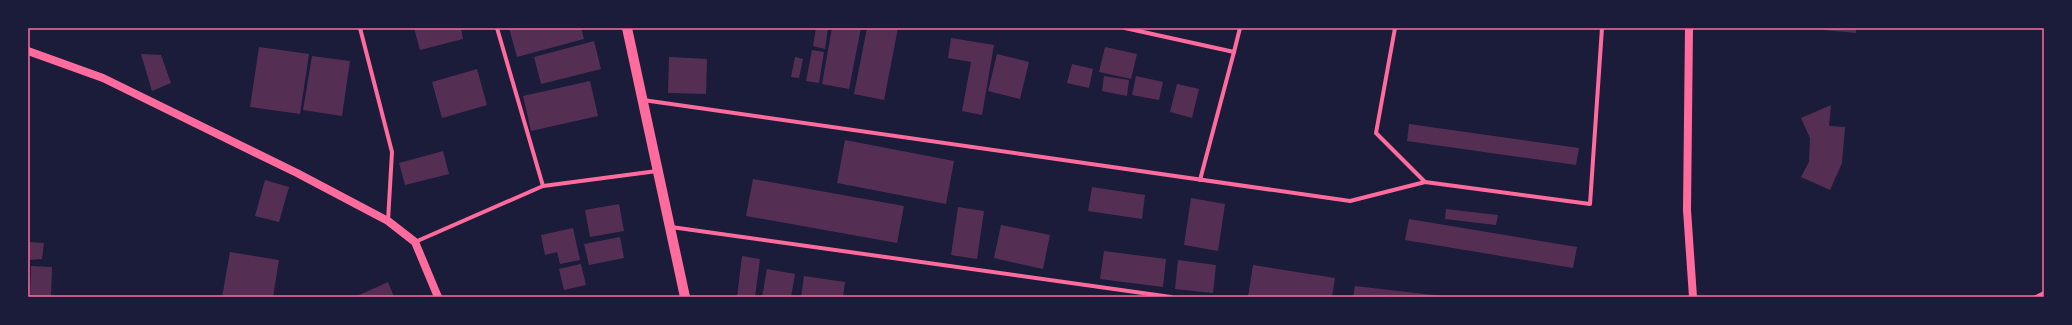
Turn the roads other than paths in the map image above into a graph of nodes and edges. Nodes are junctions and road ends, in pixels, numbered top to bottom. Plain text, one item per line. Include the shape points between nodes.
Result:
1 (360, 28) edge
2 (497, 28) edge
3 (627, 28) edge
4 (1125, 28) edge
5 (1240, 28) edge
6 (1395, 28) edge
7 (1602, 28) edge
8 (1689, 28) edge
9 (28, 51) edge
10 (1234, 52) junction
11 (642, 100) junction
12 (658, 171) junction
13 (1200, 180) junction
14 (1425, 182) junction
15 (544, 186) junction
16 (388, 221) junction
17 (670, 227) junction
18 (415, 242) junction
19 (2044, 292) edge
20 (438, 297) edge
21 (684, 297) edge
22 (1171, 297) edge
23 (1693, 297) edge
24 (2036, 297) edge

1 - 16 street via 392,152
2 - 15 street
3 - 11 main road
4 - 10 street
5 - 10 street
6 - 14 street via 1376,132
7 - 14 street via 1590,204
8 - 23 main road via 1688,210
9 - 16 main road via 103,78 297,173
10 - 13 street
11 - 12 main road
11 - 13 street
12 - 15 street
12 - 17 main road
13 - 14 street via 1350,201
15 - 18 street
16 - 18 main road
17 - 21 main road
17 - 22 street
18 - 20 main road
19 - 24 street

